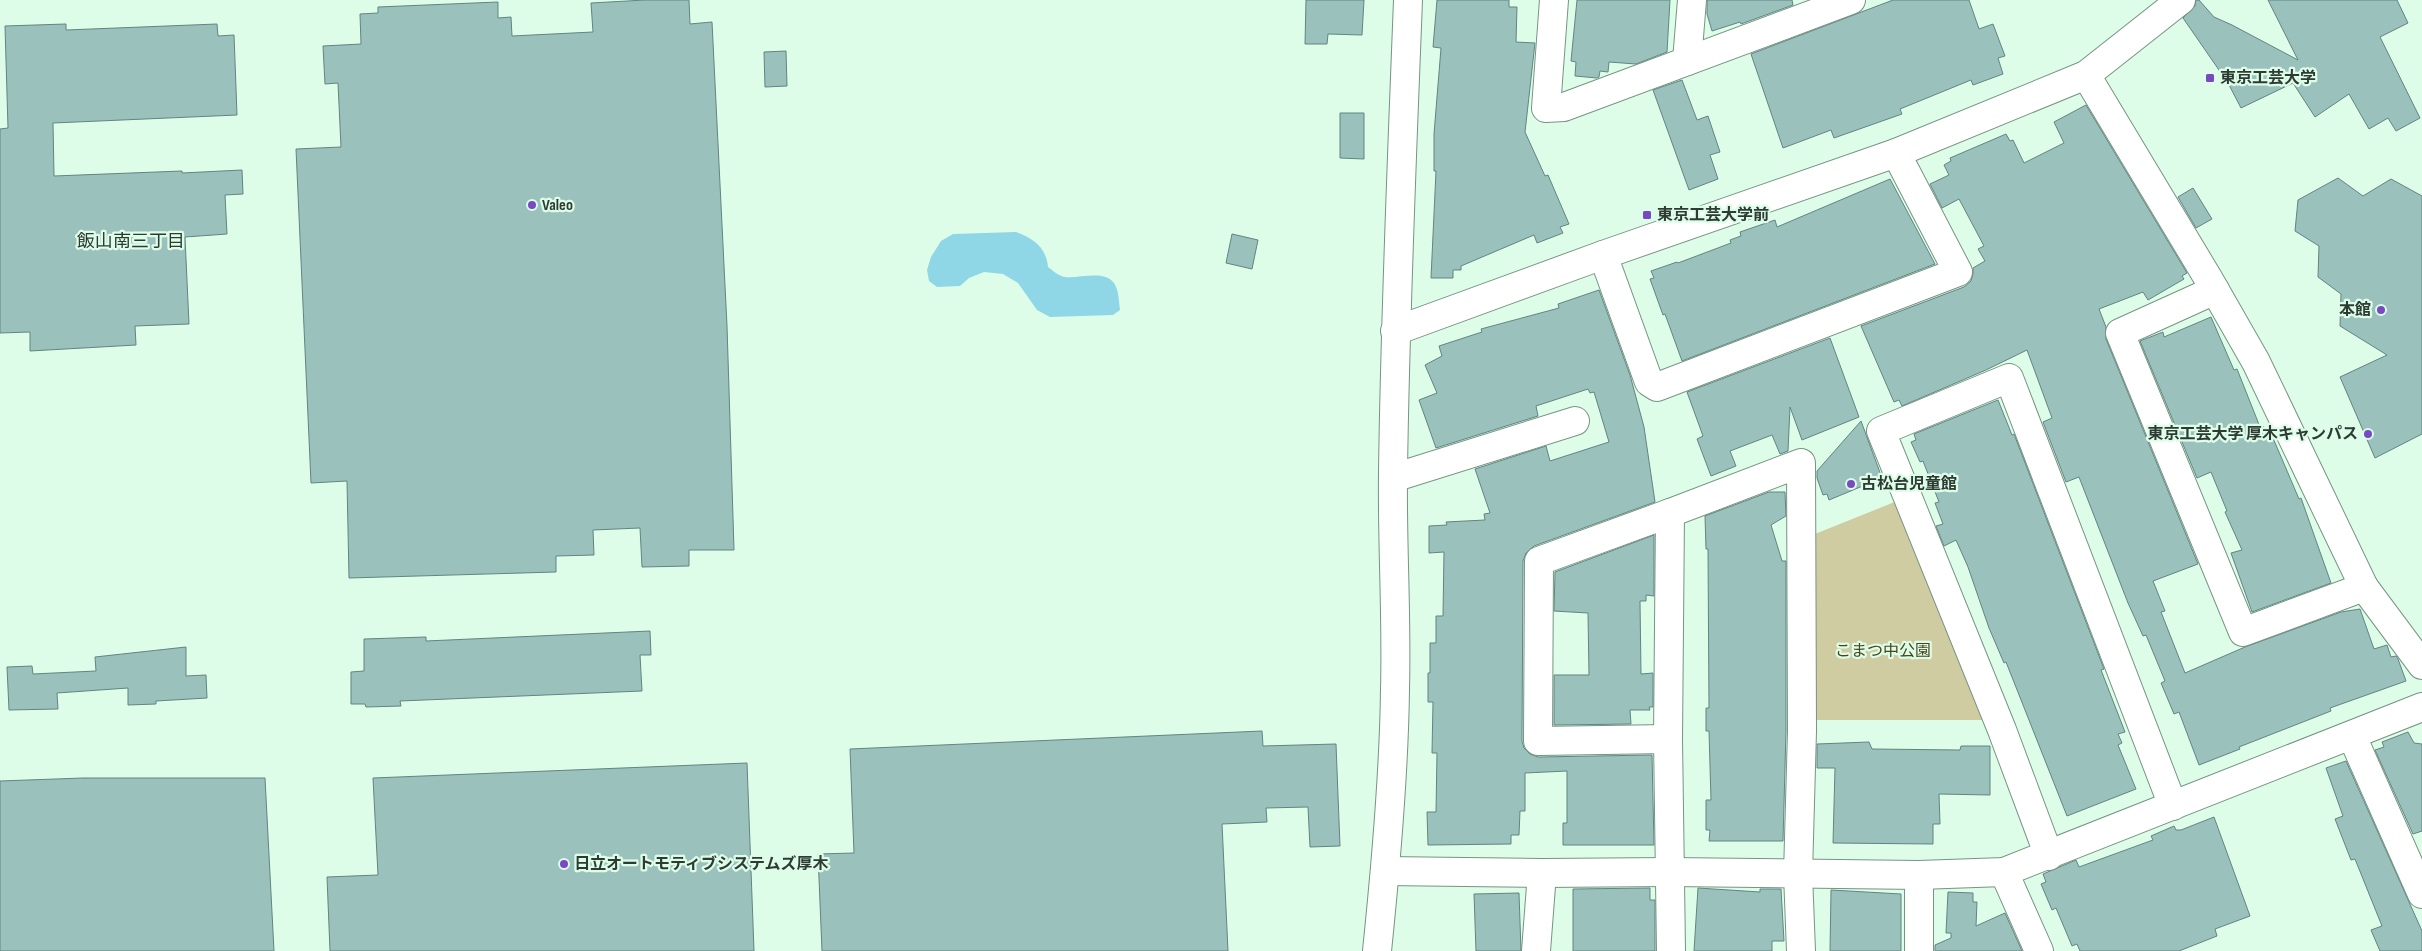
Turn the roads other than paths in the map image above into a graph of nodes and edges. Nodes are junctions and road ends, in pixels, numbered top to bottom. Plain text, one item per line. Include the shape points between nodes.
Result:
1 (1408, 0) edge
2 (1554, 0) edge
3 (1692, 0) edge
4 (1851, 0) edge
5 (2181, 0) edge
6 (1687, 61) junction
7 (2086, 74) junction
8 (1896, 153) junction
9 (1603, 255) junction
10 (2215, 290) junction
11 (1395, 331) junction
12 (1575, 421) dead end
13 (1393, 478) junction
14 (1670, 513) junction
15 (2364, 588) junction
16 (2422, 665) edge
17 (2422, 707) edge
18 (2352, 736) junction
19 (1668, 739) junction
20 (2173, 806) junction
21 (2049, 856) junction
22 (1385, 871) junction
23 (1670, 872) junction
24 (2004, 872) junction
25 (1542, 874) junction
26 (1798, 874) junction
27 (1920, 875) junction
28 (2422, 894) edge
29 (1377, 951) edge
30 (1536, 951) edge
31 (1671, 951) edge
32 (1801, 951) edge
33 (1919, 951) edge
34 (2039, 951) edge

1 - 11 street
2 - 6 street via 1546,108 1564,107
3 - 6 street
4 - 6 street
5 - 7 street
7 - 8 street
7 - 10 street
8 - 9 street
8 - 9 street via 1958,272 1657,388 1649,382
9 - 11 street
10 - 15 street via 2256,362
10 - 15 street via 2120,333 2243,632
11 - 13 street
12 - 13 street
13 - 22 street via 1396,690
14 - 19 street
14 - 19 street via 1538,561 1538,741
14 - 26 street via 1801,463 1802,731
15 - 16 street
17 - 18 street
18 - 20 street
18 - 28 street
19 - 23 street
20 - 21 street
20 - 21 street via 2009,378 1881,430 2002,730
21 - 24 street
22 - 25 street
22 - 29 street
23 - 25 street
23 - 26 street
23 - 31 street
24 - 27 street
24 - 34 street
25 - 30 street
26 - 27 street
26 - 32 street
27 - 33 street

